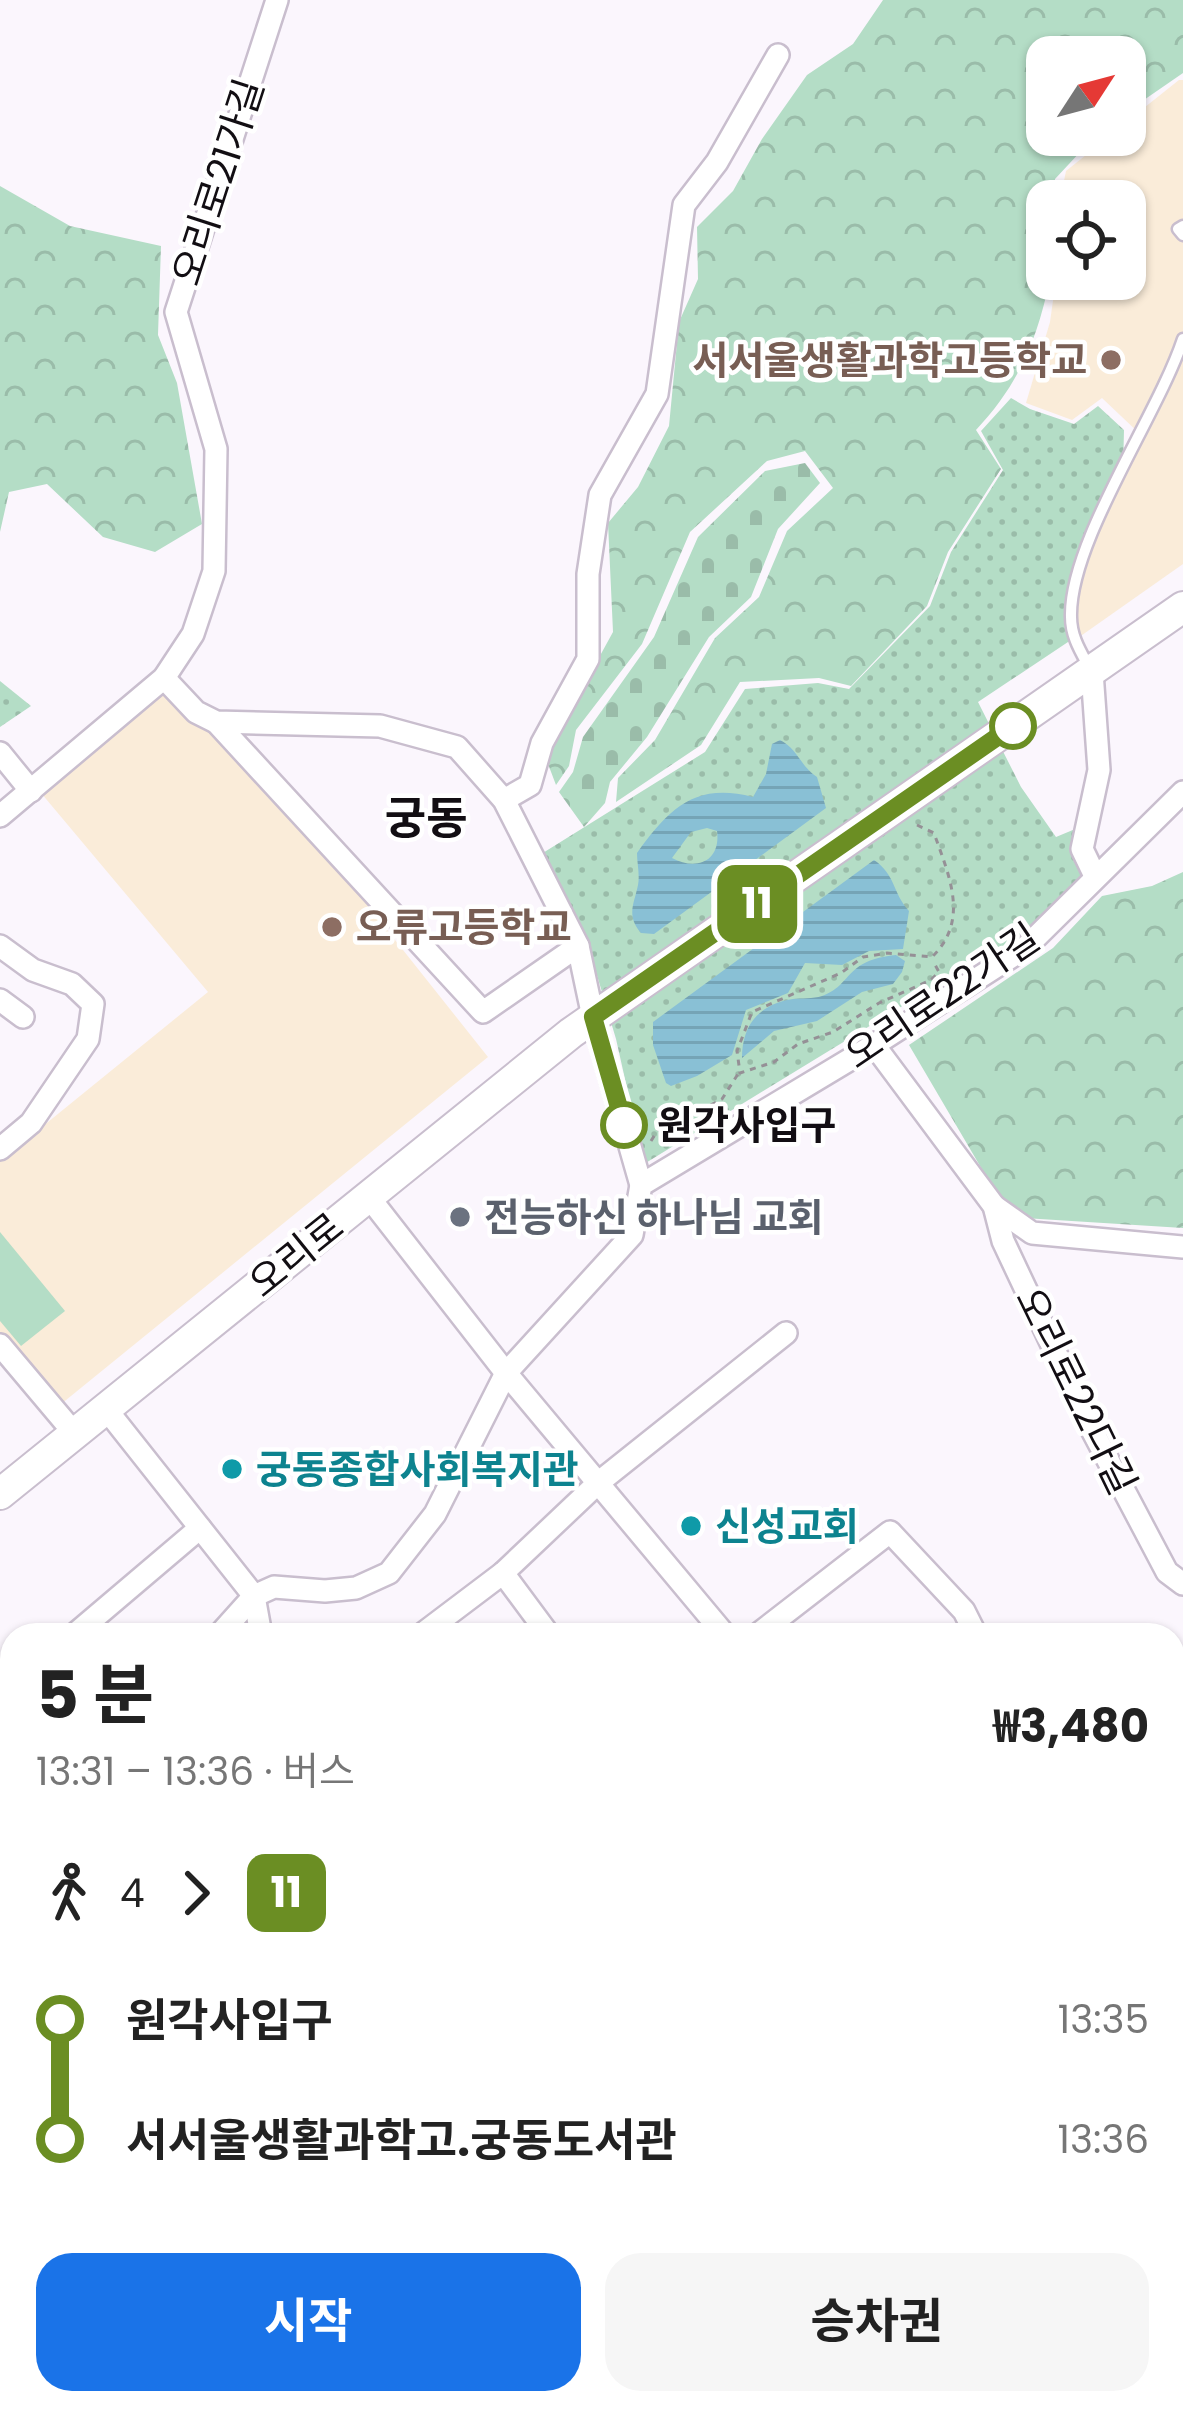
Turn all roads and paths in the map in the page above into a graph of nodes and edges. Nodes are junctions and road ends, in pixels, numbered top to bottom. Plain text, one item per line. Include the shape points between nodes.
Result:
1 (277, 0) edge
2 (778, 55) dead end
3 (1183, 226) edge
4 (1183, 236) edge
5 (1182, 348) edge
6 (1183, 607) edge
7 (1092, 672) junction
8 (164, 678) junction
9 (216, 722) junction
10 (0, 753) edge
11 (31, 791) junction
12 (1183, 791) edge
13 (504, 800) junction
14 (890, 812) junction
15 (0, 816) edge
16 (1096, 876) junction
17 (0, 946) edge
18 (578, 946) junction
19 (933, 961) dead end
20 (0, 1000) edge
21 (23, 1017) dead end
22 (593, 1017) junction
23 (874, 1045) junction
24 (740, 1072) junction
25 (677, 1122) dead end
26 (0, 1149) edge
27 (641, 1185) junction
28 (368, 1196) junction
29 (994, 1206) junction
30 (1183, 1246) edge
31 (786, 1333) dead end
32 (0, 1345) edge
33 (506, 1373) junction
34 (106, 1408) junction
35 (75, 1434) junction
36 (598, 1483) junction
37 (0, 1494) edge
38 (200, 1528) junction
39 (503, 1573) junction
40 (1178, 1578) edge
41 (254, 1596) junction
42 (88, 1623) edge
43 (230, 1623) edge
44 (259, 1623) edge
45 (437, 1623) edge
46 (540, 1623) edge
47 (715, 1623) edge
48 (773, 1623) edge
49 (970, 1623) edge

1 - 8 street, 오리로21가길 via 176,312 216,449 214,571 194,634
2 - 13 street via 684,205 657,394 600,495 588,574 588,659 542,742 530,785
3 - 4 lane
5 - 7 lane via 1078,580 1070,613
6 - 7 main road, 오리로
7 - 14 main road, 오리로
7 - 16 street via 1099,770 1082,850
8 - 9 street
8 - 11 street, 오리로21가길
9 - 13 street via 380,726 457,747
9 - 18 street via 483,1012
10 - 11 street
11 - 15 street, 오리로21가길
12 - 16 street, 오리로22가길
13 - 18 street
14 - 22 main road, 오리로
14 - 24 path via 934,833 957,899 946,944 932,957 863,957 752,1012 737,1052
16 - 23 street, 오리로22가길 via 1025,948
17 - 26 street via 93,1004 88,1039 31,1124
18 - 22 street
19 - 24 path via 939,973 931,980
20 - 21 street
22 - 27 street
22 - 28 main road, 오리로
23 - 27 street, 오리로22가길
23 - 29 street, 오리로22다길
24 - 25 path via 722,1099
27 - 33 street via 632,1234
28 - 33 street
28 - 34 main road, 오리로
29 - 30 street, 오리로22다길 via 1032,1233
29 - 40 street, 오리로22다길 via 1092,1430
31 - 36 street
32 - 35 street
33 - 36 street
33 - 41 street via 435,1514 389,1573 356,1588 274,1587
34 - 35 main road, 오리로
34 - 38 street
35 - 37 main road, 오리로
36 - 39 street
36 - 47 street
38 - 41 street
38 - 42 street
39 - 45 street
39 - 46 street
41 - 43 street
41 - 44 street
48 - 49 street via 890,1532

